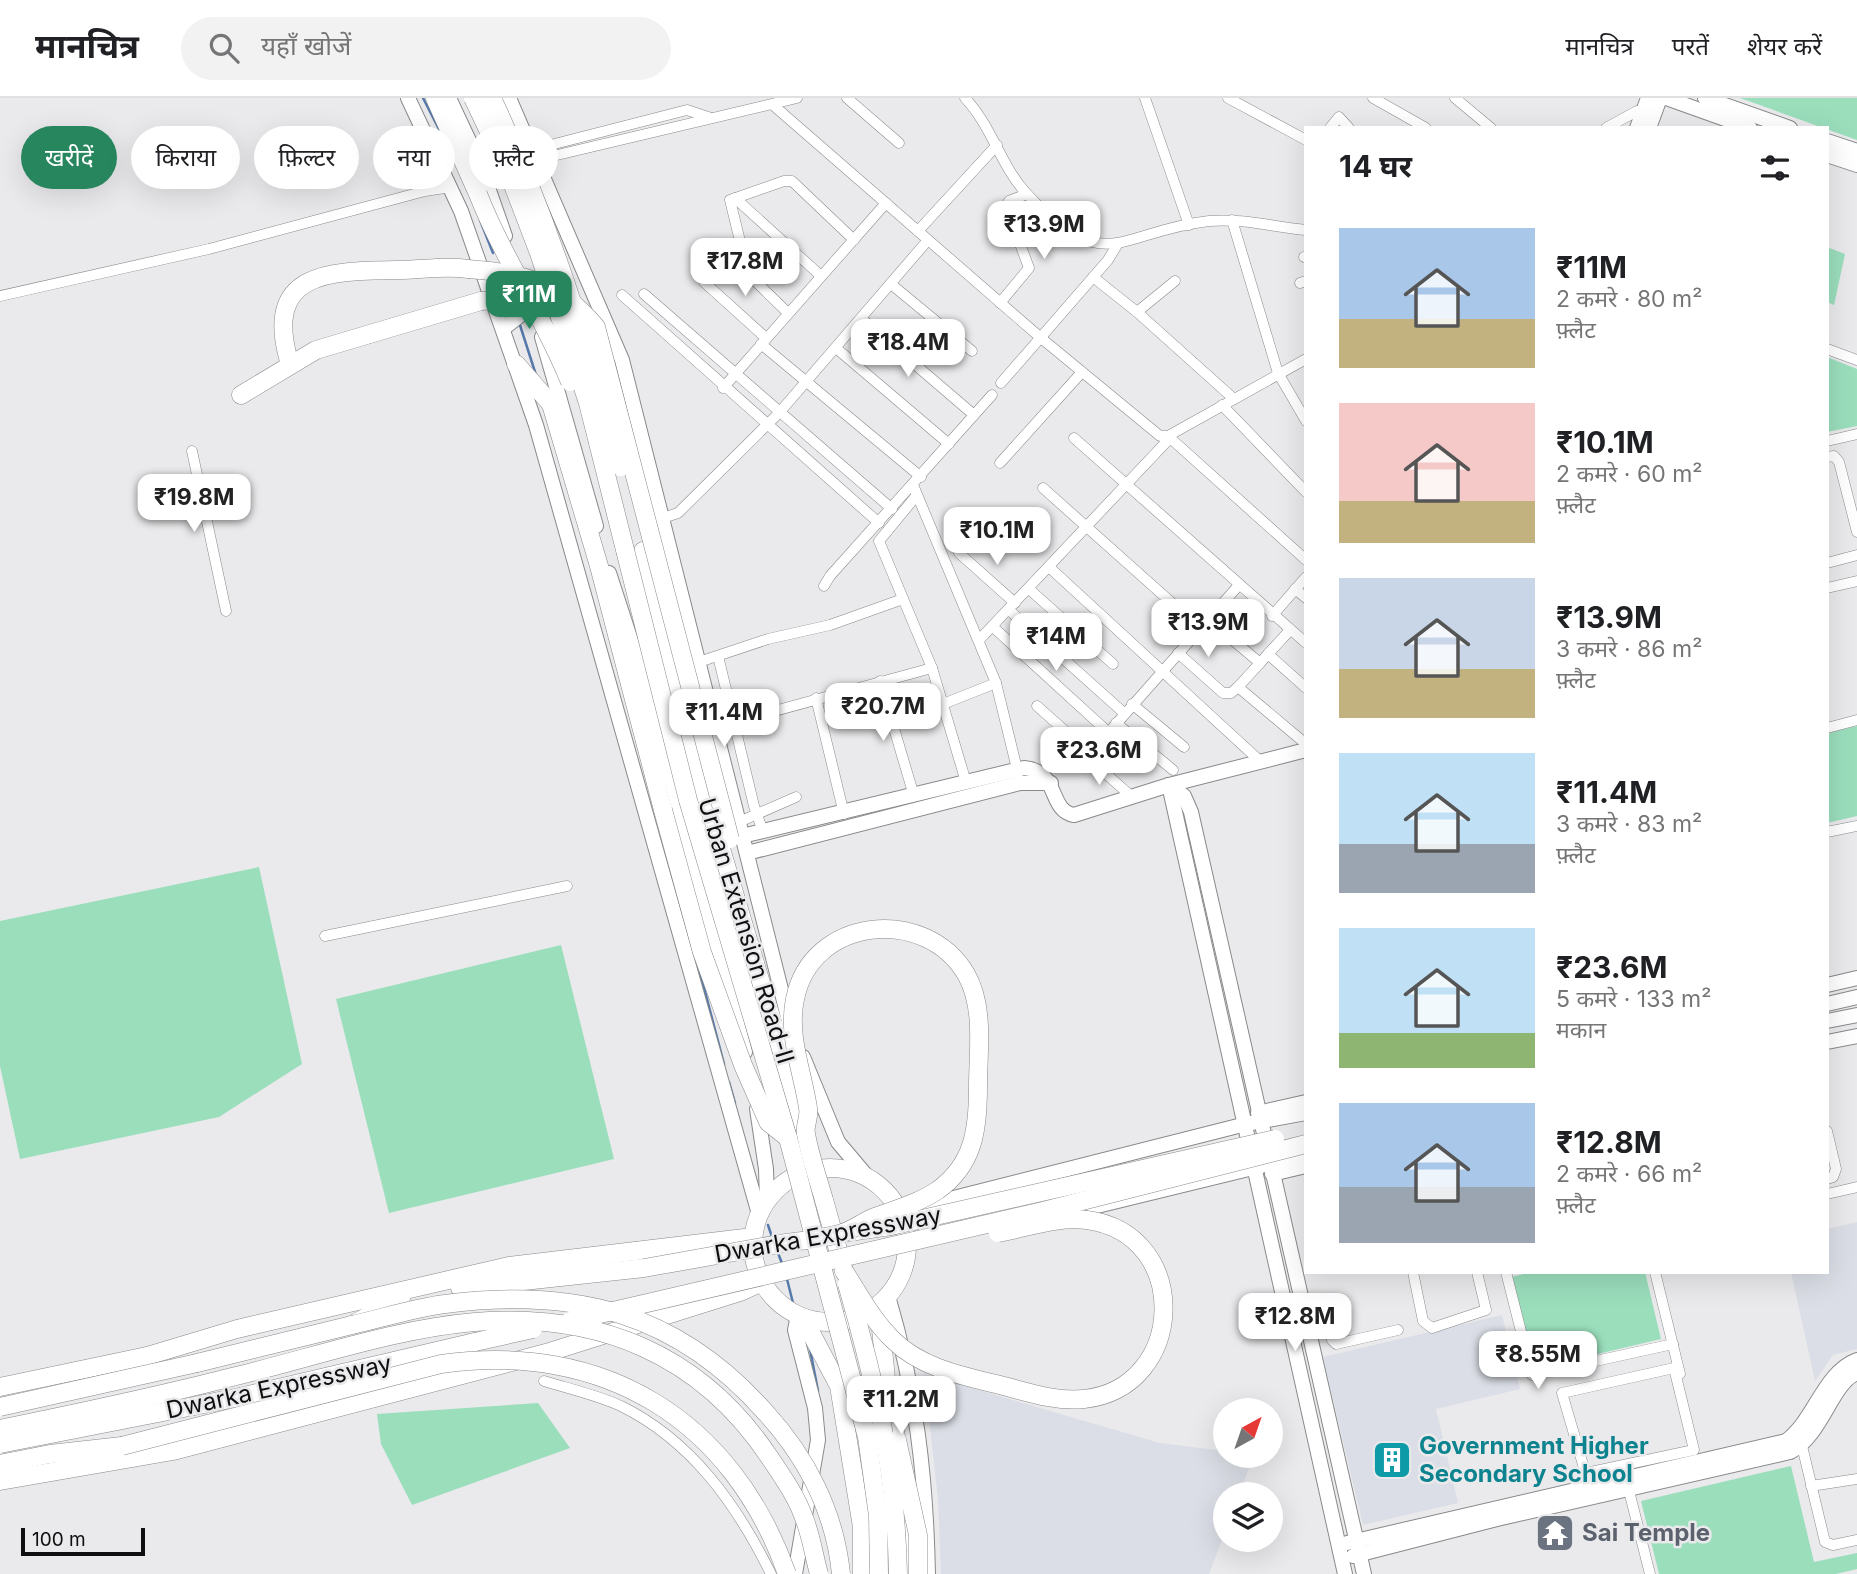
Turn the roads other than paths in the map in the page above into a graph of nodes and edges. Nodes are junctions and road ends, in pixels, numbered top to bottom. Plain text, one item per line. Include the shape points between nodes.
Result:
1 (408, 98) edge
2 (435, 98) edge
3 (449, 98) edge
4 (473, 98) edge
5 (492, 98) edge
6 (509, 98) edge
7 (797, 98) edge
8 (846, 98) edge
9 (965, 98) edge
10 (1145, 98) edge
11 (1228, 98) edge
12 (1455, 98) edge
13 (1666, 98) edge
14 (1705, 98) edge
15 (1375, 99) edge
16 (773, 105) junction
17 (1652, 105) edge
18 (422, 126) edge
19 (521, 126) edge
20 (1332, 126) edge
21 (1347, 126) edge
22 (1422, 126) edge
23 (1488, 126) edge
24 (1610, 126) edge
25 (1638, 126) edge
26 (1649, 126) edge
27 (1744, 126) edge
28 (1784, 126) edge
29 (1304, 139) edge
30 (1829, 142) edge
31 (899, 143) dead end
32 (997, 145) junction
33 (558, 148) edge
34 (1857, 151) edge
35 (1829, 156) edge
36 (1857, 165) edge
37 (438, 189) edge
38 (452, 189) edge
39 (548, 189) edge
40 (1027, 194) junction
41 (735, 198) junction
42 (886, 203) junction
43 (1232, 220) junction
44 (1189, 225) junction
45 (1304, 230) edge
46 (918, 232) junction
47 (853, 240) junction
48 (928, 240) junction
49 (1117, 245) junction
50 (821, 276) junction
51 (1093, 277) junction
52 (1175, 281) dead end
53 (704, 282) dead end
54 (891, 284) junction
55 (644, 294) dead end
56 (622, 295) dead end
57 (0, 296) edge
58 (1000, 303) junction
59 (532, 306) junction
60 (1137, 312) junction
61 (788, 313) junction
62 (862, 319) junction
63 (596, 327) junction
64 (504, 328) junction
65 (1041, 338) junction
66 (764, 341) junction
67 (836, 348) junction
68 (1829, 350) edge
69 (972, 351) dead end
70 (1304, 360) edge
71 (1857, 360) edge
72 (289, 361) dead end
73 (516, 364) junction
74 (1082, 372) junction
75 (1278, 373) junction
76 (736, 374) junction
77 (806, 382) junction
78 (1001, 383) dead end
79 (723, 388) junction
80 (241, 395) dead end
81 (992, 395) dead end
82 (1234, 398) junction
83 (588, 403) junction
84 (1222, 405) junction
85 (779, 413) junction
86 (974, 415) junction
87 (1304, 418) edge
88 (766, 424) junction
89 (1857, 434) edge
90 (1169, 437) junction
91 (1074, 438) dead end
92 (1829, 441) edge
93 (949, 444) junction
94 (192, 451) dead end
95 (1829, 457) edge
96 (1000, 463) dead end
97 (921, 477) junction
98 (1127, 484) junction
99 (1043, 488) dead end
100 (915, 490) junction
101 (1304, 490) edge
102 (892, 509) junction
103 (663, 518) junction
104 (878, 523) junction
105 (1088, 526) junction
106 (1857, 532) edge
107 (959, 553) dead end
108 (1857, 555) edge
109 (1304, 558) edge
110 (1829, 562) edge
111 (1049, 567) junction
112 (1304, 580) edge
113 (1857, 581) edge
114 (1239, 585) junction
115 (824, 586) dead end
116 (1829, 588) edge
117 (1029, 589) junction
118 (1295, 589) junction
119 (1304, 596) edge
120 (903, 599) junction
121 (1012, 606) junction
122 (226, 611) dead end
123 (1272, 616) junction
124 (1208, 620) junction
125 (992, 626) junction
126 (1200, 628) junction
127 (1290, 630) junction
128 (980, 639) junction
129 (1304, 641) edge
130 (1178, 653) junction
131 (1268, 654) junction
132 (718, 656) junction
133 (699, 662) junction
134 (1260, 663) junction
135 (1114, 664) dead end
136 (932, 668) junction
137 (1163, 672) junction
138 (880, 681) junction
139 (996, 683) junction
140 (1304, 686) edge
141 (1238, 687) junction
142 (816, 698) junction
143 (943, 704) junction
144 (1132, 704) junction
145 (1037, 706) dead end
146 (1124, 713) junction
147 (1857, 720) edge
148 (733, 722) junction
149 (1116, 723) junction
150 (716, 727) junction
151 (1829, 727) edge
152 (1108, 732) junction
153 (1304, 742) edge
154 (1184, 747) dead end
155 (1304, 751) edge
156 (1090, 753) junction
157 (1261, 762) junction
158 (1173, 770) dead end
159 (1020, 776) junction
160 (966, 782) junction
161 (1169, 785) junction
162 (914, 796) junction
163 (1131, 796) junction
164 (796, 797) dead end
165 (844, 814) junction
166 (756, 815) junction
167 (1857, 826) edge
168 (741, 829) junction
169 (763, 832) junction
170 (1829, 832) edge
171 (747, 853) junction
172 (727, 871) junction
173 (567, 886) dead end
174 (325, 936) dead end
175 (1857, 978) edge
176 (1829, 985) edge
177 (1857, 997) edge
178 (1829, 1004) edge
179 (1857, 1015) edge
180 (1829, 1021) edge
181 (1857, 1035) edge
182 (1829, 1042) edge
183 (1252, 1079) junction
184 (1237, 1083) junction
185 (1304, 1103) edge
186 (1304, 1113) edge
187 (1255, 1120) junction
188 (1304, 1132) edge
189 (797, 1135) junction
190 (1829, 1140) edge
191 (1304, 1144) edge
192 (1304, 1156) edge
193 (1304, 1166) edge
194 (1255, 1168) junction
195 (1271, 1169) junction
196 (1829, 1178) edge
197 (870, 1180) junction
198 (1857, 1187) edge
199 (1829, 1194) edge
200 (763, 1207) junction
201 (899, 1212) junction
202 (958, 1231) junction
203 (842, 1233) junction
204 (753, 1237) junction
205 (907, 1250) junction
206 (844, 1271) junction
207 (1413, 1274) edge
208 (1477, 1274) edge
209 (1507, 1274) edge
210 (1656, 1274) edge
211 (762, 1282) junction
212 (883, 1301) junction
213 (1303, 1308) junction
214 (801, 1317) junction
215 (352, 1325) junction
216 (1398, 1330) dead end
217 (1673, 1344) junction
218 (1857, 1360) edge
219 (1857, 1373) edge
220 (544, 1381) dead end
221 (874, 1382) junction
222 (0, 1387) edge
223 (0, 1407) edge
224 (0, 1429) edge
225 (0, 1444) edge
226 (1802, 1446) junction
227 (1702, 1461) junction
228 (0, 1464) edge
229 (1587, 1479) junction
230 (1857, 1479) edge
231 (0, 1481) edge
232 (1627, 1483) junction
233 (1811, 1486) junction
234 (1857, 1541) edge
235 (1358, 1548) junction
236 (1340, 1552) junction
237 (771, 1574) edge
238 (788, 1574) edge
239 (795, 1574) edge
240 (819, 1574) edge
241 (841, 1574) edge
242 (862, 1574) edge
243 (879, 1574) edge
244 (898, 1574) edge
245 (909, 1574) edge
246 (918, 1574) edge
247 (928, 1574) edge
248 (1345, 1574) edge
249 (1364, 1574) edge
250 (1650, 1574) edge

1 - 18 street
2 - 83 highway, bridge via 497,242 558,352 572,387
3 - 59 street via 479,162
4 - 83 highway, Urban Extension Road-II, bridge via 539,253
5 - 172 highway, Urban Extension Road-II, bridge via 524,168 585,337
6 - 19 street
7 - 16 street
8 - 31 street
9 - 32 street
10 - 44 street
11 - 29 street
12 - 23 street
13 - 27 street
14 - 28 street
15 - 22 street
16 - 33 street via 711,118 687,110
16 - 42 street
17 - 24 street
17 - 25 street
17 - 26 street
20 - 21 street via 1339,117
30 - 34 street
32 - 40 street
32 - 46 street
35 - 36 street
37 - 57 street via 209,249
38 - 64 street
39 - 103 street via 622,360
40 - 49 street via 1083,240
40 - 58 street via 1006,206 1029,268
41 - 47 street via 792,181
41 - 50 street
41 - 61 street via 729,205 748,274
42 - 46 street
42 - 47 street
43 - 44 street
43 - 45 street
43 - 75 street
44 - 49 street
46 - 48 street
47 - 50 street
48 - 54 street
48 - 58 street
49 - 51 street
50 - 61 street
51 - 60 street
51 - 65 street
52 - 60 street
53 - 66 street
54 - 62 street
54 - 69 street
55 - 76 street
56 - 79 street
58 - 65 street
59 - 64 street
59 - 200 street via 646,687 736,1014 759,1118
60 - 82 street
61 - 66 street
62 - 67 street
62 - 86 street
63 - 72 highway, bridge via 553,288 506,272 456,267 344,273 295,290 284,305 283,341
63 - 80 highway, bridge via 547,303 517,298 481,301 316,350
63 - 172 highway, bridge via 730,839
64 - 73 street
65 - 74 street
65 - 78 street
66 - 76 street
66 - 77 street
67 - 77 street
67 - 93 street
68 - 71 street
70 - 75 street
73 - 189 highway, bridge via 543,395 598,566 702,952 743,1065 768,1122
73 - 200 street
74 - 90 street via 1155,433
74 - 96 street
75 - 82 street
75 - 87 street
76 - 79 street
76 - 85 street
77 - 85 street
77 - 97 street
79 - 88 street
81 - 86 street
82 - 84 street
83 - 189 highway, Urban Extension Road-II, bridge via 688,800
84 - 90 street
84 - 101 street
85 - 88 street
85 - 102 street
86 - 93 street
88 - 103 street via 684,507
88 - 104 street
89 - 92 street
90 - 98 street
90 - 109 street
91 - 98 street
93 - 97 street
94 - 122 street
95 - 106 street via 1839,462
97 - 100 street
98 - 105 street
98 - 114 street
99 - 105 street
100 - 102 street
100 - 120 street via 880,541
100 - 128 street
102 - 104 street
103 - 133 street
104 - 115 street
105 - 111 street
105 - 126 street
107 - 121 street
108 - 110 street
111 - 117 street
111 - 137 street
112 - 118 street
113 - 116 street
114 - 123 street
114 - 124 street
117 - 121 street
117 - 135 street
118 - 119 street
118 - 123 street
120 - 132 street
120 - 136 street
121 - 125 street
121 - 146 street
123 - 127 street
124 - 126 street
124 - 134 street
125 - 128 street
125 - 152 street
126 - 130 street
127 - 129 street
127 - 131 street
128 - 139 street
130 - 137 street
130 - 141 street via 1226,694
131 - 134 street
131 - 140 street
132 - 133 street
132 - 148 street
133 - 150 street
134 - 141 street
136 - 138 street
136 - 143 street
137 - 144 street
137 - 157 street
138 - 142 street
138 - 162 street
139 - 143 street
139 - 159 street
141 - 153 street
142 - 148 street
142 - 165 street
143 - 160 street
144 - 146 street
144 - 154 street
145 - 156 street
146 - 149 street
147 - 151 street
148 - 150 street
148 - 166 street
149 - 152 street
149 - 158 street
150 - 168 street
152 - 156 street
155 - 157 street
156 - 163 street via 1087,757
157 - 161 street
159 - 160 street
159 - 163 street via 1035,770 1051,783 1061,808 1069,815
159 - 171 street
160 - 162 street
161 - 163 street
161 - 183 street via 1188,801
161 - 184 street
162 - 165 street
164 - 166 street
165 - 169 street
166 - 168 street
166 - 169 street
167 - 170 street
168 - 169 street
168 - 171 street
171 - 197 street via 788,1021 838,1142
172 - 189 highway, Urban Extension Road-II
173 - 174 street
175 - 176 street
177 - 178 street
179 - 180 street
181 - 182 street
183 - 184 street
183 - 187 street
184 - 187 street
185 - 187 street
186 - 187 street
187 - 194 street
187 - 195 street
187 - 201 street
188 - 203 highway, Dwarka Expressway, bridge
189 - 203 highway, bridge via 809,1111 793,1032 794,999 813,963 837,941 867,929 901,928 939,944 966,975 978,1011 974,1144 964,1165 937,1190
189 - 206 highway, Urban Extension Road-II, bridge
189 - 243 highway, Urban Extension Road-II, bridge via 867,1437 878,1516
190 - 196 street via 1836,1169
191 - 202 highway, Dwarka Expressway, bridge
192 - 195 street
193 - 195 street
194 - 195 street
194 - 205 street
194 - 236 street
195 - 213 street
197 - 200 highway via 850,1171 810,1171 793,1177
197 - 201 highway
198 - 199 street
200 - 204 highway
201 - 205 highway
202 - 206 highway, bridge via 994,1234 1068,1219 1088,1220 1128,1237 1153,1263 1163,1290 1166,1313 1150,1358 1116,1390 1086,1399 1053,1398 978,1380 908,1352 876,1319
202 - 225 highway, Dwarka Expressway, bridge via 363,1370
203 - 215 highway, Dwarka Expressway, bridge via 644,1268 396,1299
204 - 211 highway via 754,1260
204 - 222 highway via 509,1266 237,1329 147,1356
205 - 212 highway via 904,1266
206 - 221 highway, Urban Extension Road-II, bridge
207 - 208 street via 1423,1321 1432,1328 1486,1310
209 - 217 street via 1532,1375
210 - 217 street
211 - 214 highway via 773,1297
211 - 231 highway via 589,1340 434,1383 173,1451
212 - 214 highway via 842,1322
212 - 245 highway via 886,1379 903,1481
212 - 247 street via 911,1386 925,1477
213 - 216 street via 1322,1306 1336,1344
213 - 235 street
214 - 239 street via 795,1330 818,1427
214 - 242 highway via 839,1386 862,1527
215 - 223 highway, Dwarka Expressway, bridge
215 - 241 highway, Dwarka Expressway, bridge via 442,1304 489,1299 592,1306 660,1328 723,1369 752,1396 800,1456 835,1533
217 - 227 street
218 - 227 street via 1842,1368 1800,1429 1786,1441
219 - 226 street
220 - 237 street via 619,1405 679,1444 732,1505
221 - 244 highway, Urban Extension Road-II, bridge via 890,1455
221 - 246 highway, bridge via 885,1398 908,1480 918,1535
224 - 240 highway, Dwarka Expressway, bridge via 433,1328 535,1321 580,1326 649,1348 709,1387 735,1412 779,1472 804,1517
226 - 232 street
226 - 233 street
227 - 232 street
228 - 238 highway, bridge via 122,1446 441,1364 480,1359 552,1363 627,1387 691,1429 722,1458 748,1493
229 - 229 street via 1562,1393 1674,1368 1694,1450
229 - 232 street
229 - 235 street
230 - 233 street
232 - 235 street
232 - 250 street
233 - 234 street via 1825,1542
235 - 236 street
235 - 249 street
236 - 248 street

